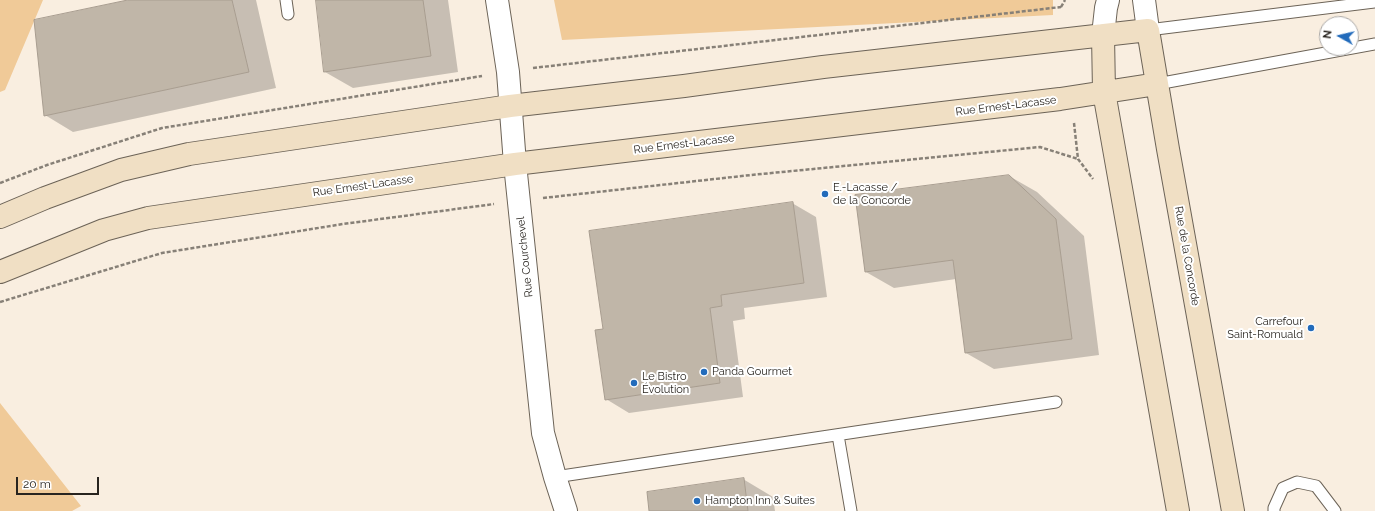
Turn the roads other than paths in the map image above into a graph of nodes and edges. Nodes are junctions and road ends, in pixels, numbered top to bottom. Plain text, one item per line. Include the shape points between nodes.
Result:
1 (286, 0) edge
2 (497, 0) edge
3 (1108, 0) edge
4 (1144, 0) edge
5 (1375, 2) edge
6 (288, 14) dead end
7 (1148, 30) junction
8 (1103, 35) junction
9 (1375, 44) edge
10 (1157, 84) junction
11 (1104, 92) junction
12 (510, 106) junction
13 (516, 164) junction
14 (0, 217) edge
15 (0, 272) edge
16 (1056, 402) dead end
17 (838, 435) junction
18 (555, 477) junction
19 (566, 511) edge
20 (851, 511) edge
21 (1178, 511) edge
22 (1233, 511) edge
23 (1274, 511) edge
24 (1335, 511) edge

1 - 6 lane
2 - 12 street, Rue Courchevel via 508,72
3 - 8 street
4 - 7 street, Rue de la Concorde
5 - 7 lane
7 - 8 street
7 - 10 street, Rue de la Concorde
8 - 11 street
8 - 12 street
9 - 10 lane, Rue Ernest-Lacasse
10 - 11 street, Rue Ernest-Lacasse
10 - 22 street, Rue de la Concorde
11 - 13 street, Rue Ernest-Lacasse
11 - 21 street
12 - 13 street, Rue Courchevel
12 - 14 street via 190,154 121,170
13 - 15 street, Rue Ernest-Lacasse via 148,218 97,232
13 - 18 street, Rue Courchevel via 543,433
16 - 17 lane
17 - 18 lane
17 - 20 lane
18 - 19 street, Rue Courchevel
23 - 24 lane via 1282,488 1297,482 1316,486

